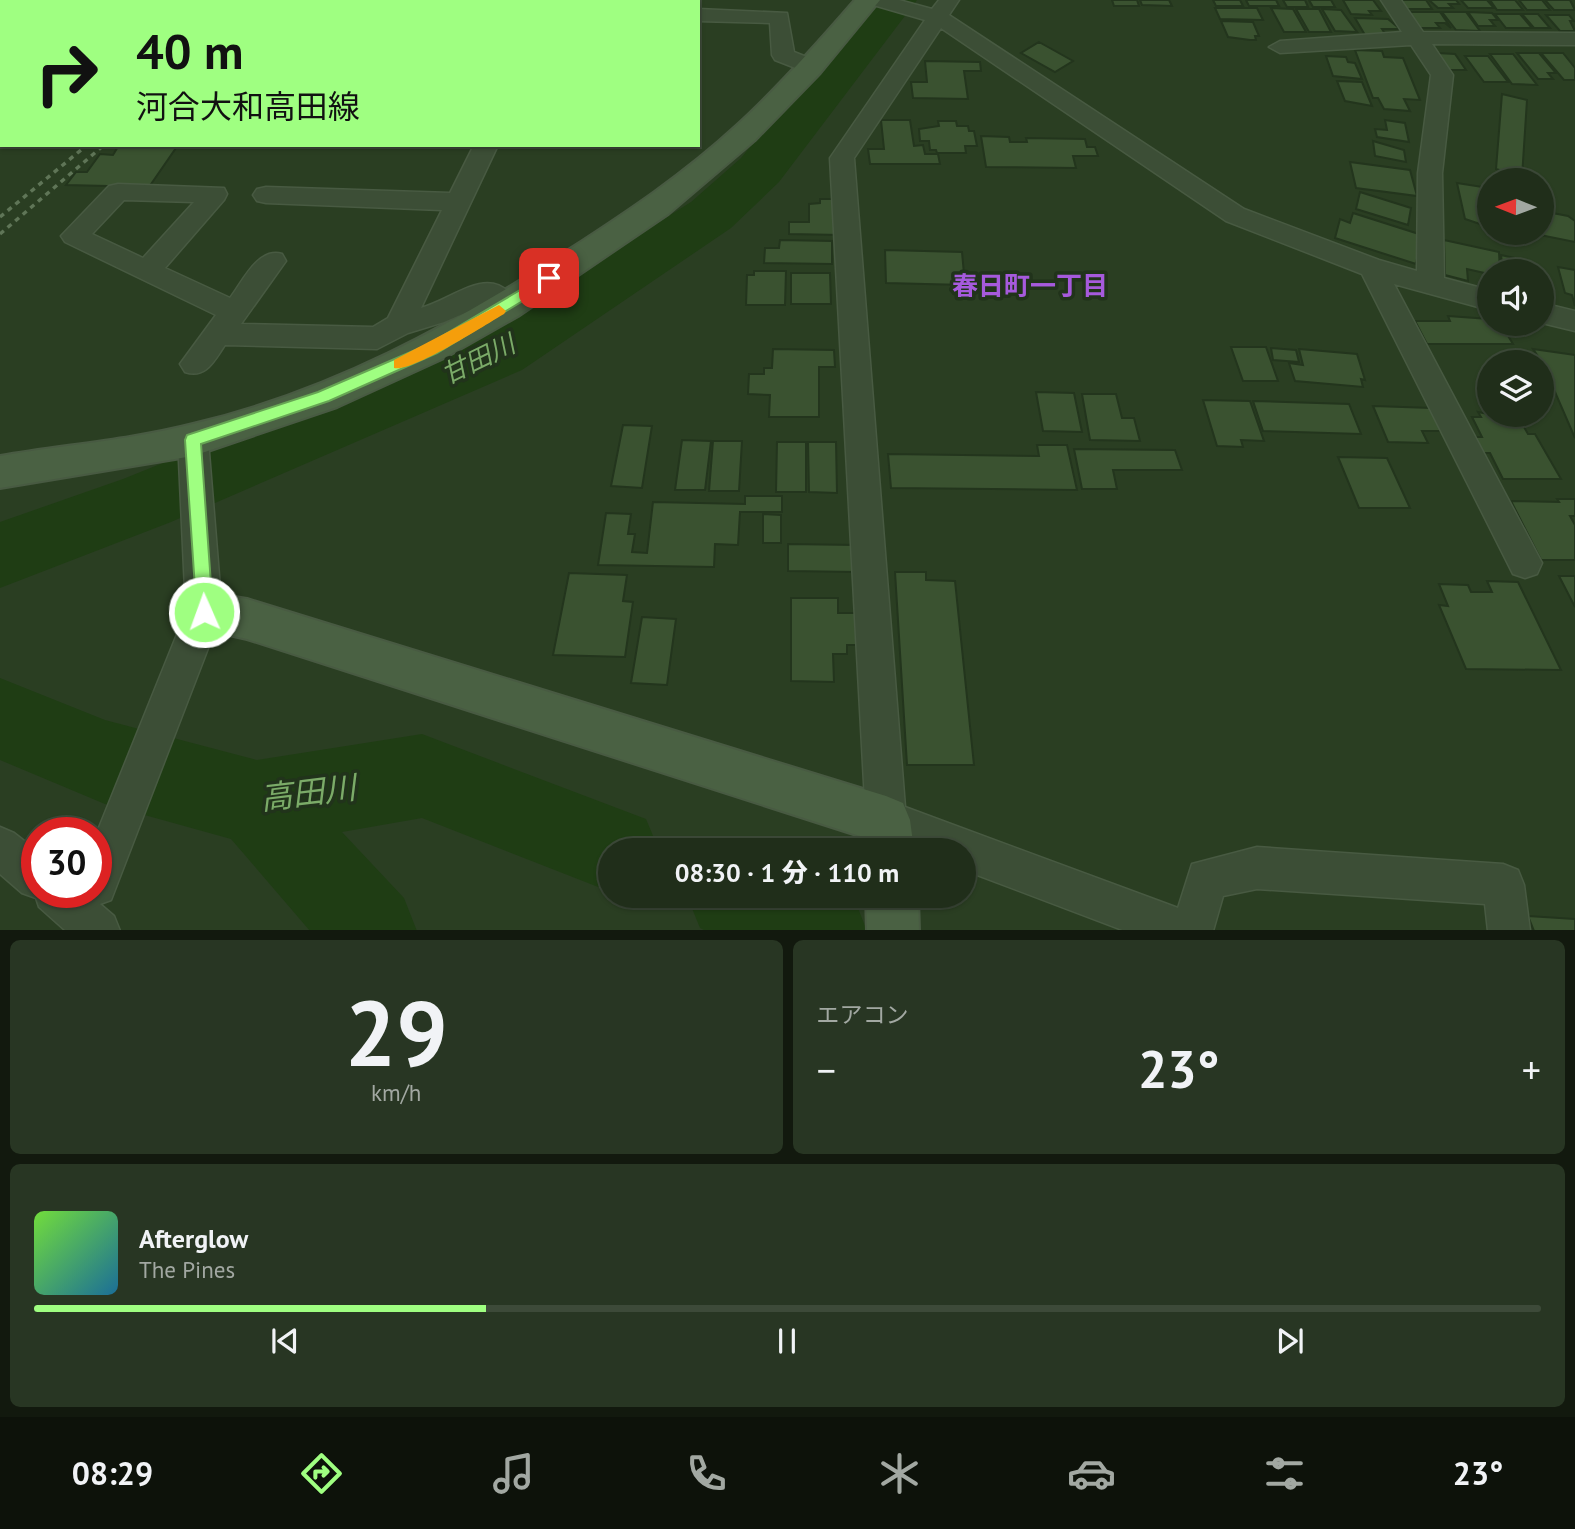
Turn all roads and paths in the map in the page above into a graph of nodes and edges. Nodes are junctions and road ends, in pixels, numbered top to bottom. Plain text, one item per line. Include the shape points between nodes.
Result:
1 (1391, 0) edge
2 (876, 1) edge
3 (936, 10) edge
4 (700, 15) edge
5 (1414, 38) junction
6 (1575, 39) edge
7 (1280, 47) dead end
8 (811, 67) junction
9 (485, 147) edge
10 (266, 195) dead end
11 (458, 202) junction
12 (273, 261) dead end
13 (1372, 268) junction
14 (148, 271) junction
15 (1431, 285) junction
16 (1477, 297) edge
17 (506, 307) junction
18 (1554, 316) edge
19 (1575, 321) edge
20 (227, 323) junction
21 (399, 325) junction
22 (195, 364) dead end
23 (193, 453) junction
24 (0, 472) edge
25 (1525, 563) dead end
26 (199, 629) junction
27 (887, 835) edge
28 (0, 846) edge
29 (112, 854) edge
30 (21, 864) edge
31 (892, 908) edge
32 (893, 930) edge
33 (1183, 930) edge
34 (1192, 930) edge
35 (1509, 930) edge

1 - 5 street
2 - 3 street
2 - 8 main road
3 - 13 street via 1235,215
3 - 27 street via 842,158
4 - 8 street via 780,17 783,55
5 - 6 street
5 - 7 street
5 - 15 street via 1442,75 1430,173
8 - 17 main road via 746,134 657,207
9 - 11 street
10 - 11 street
11 - 21 street
12 - 20 street
13 - 15 street
13 - 25 street
14 - 14 street via 74,236 118,192 215,194
14 - 20 street
15 - 16 street
17 - 21 street via 489,291
17 - 23 main road via 432,349
18 - 19 street
20 - 21 street via 377,338
20 - 22 street
23 - 24 main road
23 - 26 street via 201,533
26 - 27 main road via 247,620
26 - 29 street
27 - 33 street
28 - 30 street
31 - 32 main road
34 - 35 street via 1207,879 1257,868 1503,884

